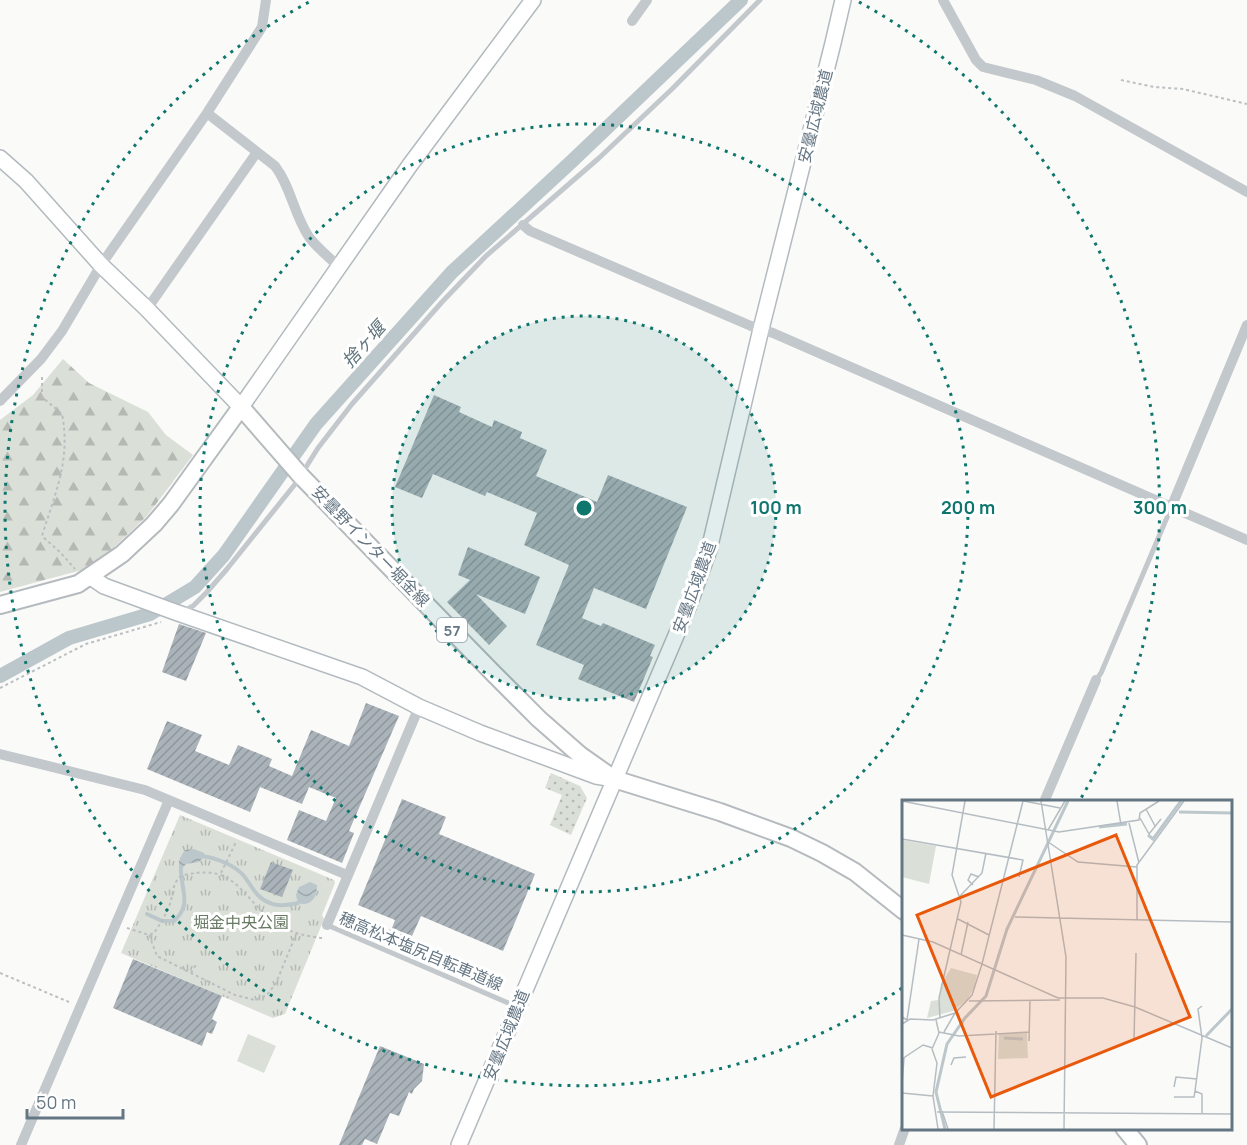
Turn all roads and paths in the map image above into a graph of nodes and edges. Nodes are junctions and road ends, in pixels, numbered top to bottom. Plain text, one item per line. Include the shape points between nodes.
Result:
1 (266, 0) edge
2 (533, 0) edge
3 (647, 0) edge
4 (760, 0) edge
5 (843, 0) edge
6 (943, 0) edge
7 (632, 21) dead end
8 (1121, 80) dead end
9 (1247, 104) edge
10 (207, 113) junction
11 (257, 152) junction
12 (0, 158) edge
13 (1247, 192) edge
14 (523, 225) junction
15 (101, 265) junction
16 (339, 267) junction
17 (147, 309) junction
18 (1247, 325) edge
19 (761, 329) junction
20 (41, 359) junction
21 (0, 401) edge
22 (241, 407) junction
23 (300, 474) junction
24 (1171, 508) junction
25 (1247, 540) edge
26 (86, 576) junction
27 (0, 605) edge
28 (174, 615) junction
29 (1096, 680) joint
30 (0, 688) edge
31 (419, 707) junction
32 (0, 754) edge
33 (614, 779) junction
34 (169, 800) junction
35 (1044, 800) edge
36 (240, 837) dead end
37 (220, 873) junction
38 (347, 875) junction
39 (333, 908) junction
40 (902, 910) edge
41 (327, 925) joint
42 (126, 927) dead end
43 (297, 932) junction
44 (149, 935) junction
45 (403, 936) dead end
46 (323, 938) dead end
47 (197, 963) dead end
48 (0, 973) edge
49 (191, 973) junction
50 (74, 1004) dead end
51 (511, 1004) junction
52 (904, 1130) edge
53 (1126, 1130) edge
54 (21, 1145) edge
55 (459, 1145) edge
56 (898, 1145) edge
57 (1137, 1145) edge

1 - 10 street via 262,27
2 - 16 street
3 - 7 street
4 - 14 lane via 600,158
5 - 19 street, 安曇広域農道
6 - 13 street via 983,68 1036,80 1075,96
8 - 9 path
10 - 11 street
10 - 15 street
11 - 16 street via 282,176 309,238
11 - 17 street
12 - 15 street via 26,181
14 - 19 street
14 - 23 lane via 486,256 442,302 352,404
15 - 17 street
15 - 20 street
16 - 22 street
17 - 22 street
18 - 24 street
19 - 24 street
19 - 33 street, 安曇広域農道 via 709,550
20 - 21 street
20 - 26 path via 42,398 62,414 66,435 64,462 42,536
22 - 23 main road, 安曇野インター堀金線 / 57
22 - 26 main road via 154,524 122,554
23 - 28 lane via 207,592 193,606
23 - 33 main road, 安曇野インター堀金線 / 57 via 539,719
24 - 25 street
24 - 29 lane
26 - 27 main road via 78,584
26 - 28 street
28 - 30 path via 86,644
28 - 31 street via 362,677
29 - 35 street
31 - 33 street via 554,761
31 - 38 street
32 - 34 street via 145,790
33 - 40 main road, 安曇野インター堀金線 / 57 via 720,812 801,843 855,872
33 - 51 street, 安曇広域農道
34 - 38 street
34 - 54 street
36 - 37 path
37 - 43 path via 233,881 264,914
37 - 44 path via 186,874 178,878 162,921
38 - 39 street
39 - 41 street
39 - 45 path
41 - 51 lane, 穂高松本塩尻自転車道線
42 - 44 path
43 - 46 path
43 - 49 path via 276,983 267,995 255,1000 235,995
44 - 49 path via 157,956
47 - 49 path
48 - 50 path
51 - 55 street, 安曇広域農道
52 - 56 street
53 - 57 main road

